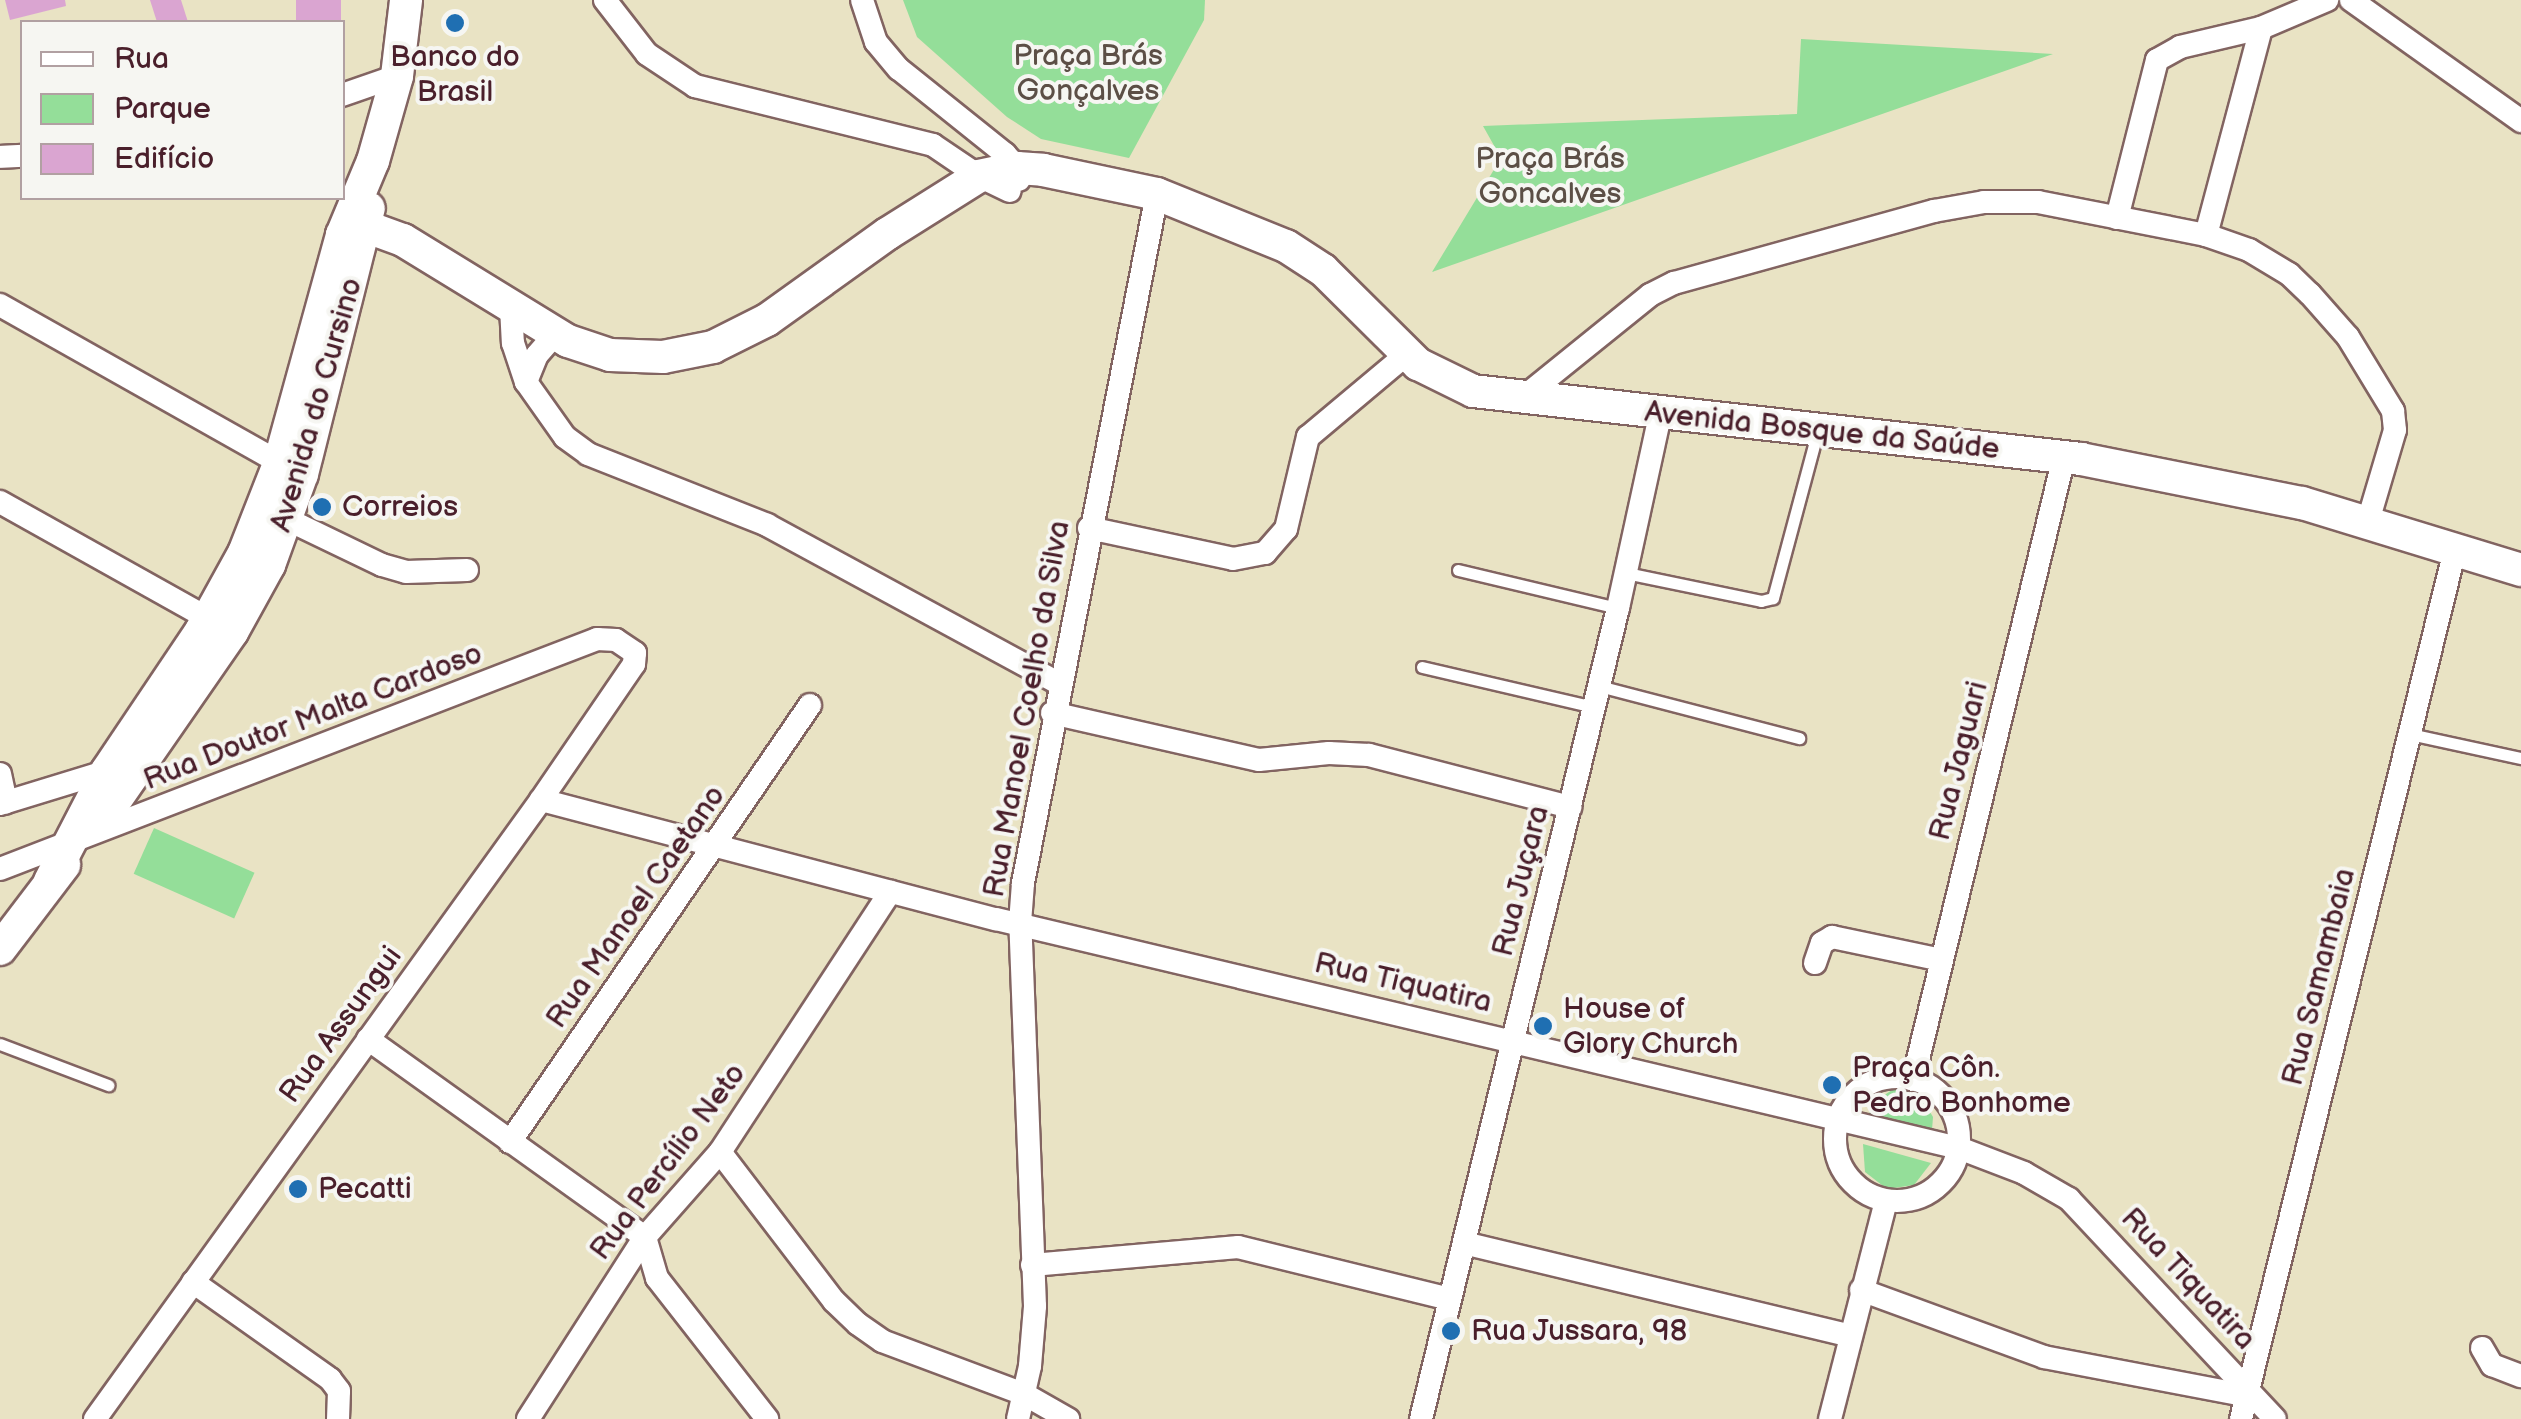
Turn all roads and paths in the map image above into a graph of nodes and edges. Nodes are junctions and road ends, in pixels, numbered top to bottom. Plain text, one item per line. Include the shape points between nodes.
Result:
1 (406, 0) edge
2 (605, 0) edge
3 (862, 0) edge
4 (2327, 0) edge
5 (2351, 0) edge
6 (2261, 28) junction
7 (398, 76) junction
8 (345, 93) edge
9 (949, 110) junction
10 (2521, 121) edge
11 (917, 140) junction
12 (373, 172) junction
13 (978, 176) junction
14 (1016, 183) junction
15 (1161, 201) junction
16 (920, 216) junction
17 (2118, 218) junction
18 (2206, 235) junction
19 (417, 248) junction
20 (349, 249) junction
21 (0, 305) edge
22 (511, 307) junction
23 (561, 337) junction
24 (1407, 354) junction
25 (526, 382) junction
26 (1525, 396) junction
27 (1660, 415) junction
28 (1817, 432) junction
29 (2062, 463) junction
30 (291, 468) junction
31 (0, 502) edge
32 (274, 513) junction
33 (2368, 521) junction
34 (1089, 528) junction
35 (2455, 550) junction
36 (467, 570) dead end
37 (1458, 570) dead end
38 (2521, 570) edge
39 (1626, 573) junction
40 (1618, 608) junction
41 (220, 625) junction
42 (634, 664) joint
43 (1422, 666) dead end
44 (1058, 684) junction
45 (1597, 697) junction
46 (810, 706) dead end
47 (1052, 713) junction
48 (2410, 734) junction
49 (1800, 738) dead end
50 (2521, 758) edge
51 (122, 769) junction
52 (0, 774) edge
53 (540, 800) junction
54 (3, 803) edge
55 (1570, 808) junction
56 (77, 841) junction
57 (715, 846) junction
58 (0, 869) edge
59 (890, 892) junction
60 (1020, 923) junction
61 (0, 949) edge
62 (1942, 960) junction
63 (1815, 963) dead end
64 (368, 1039) junction
65 (1513, 1040) junction
66 (0, 1044) edge
67 (1914, 1080) junction
68 (108, 1085) dead end
69 (1839, 1117) junction
70 (510, 1142) junction
71 (1959, 1148) junction
72 (720, 1152) junction
73 (1886, 1201) junction
74 (645, 1238) junction
75 (1464, 1243) junction
76 (1032, 1266) junction
77 (194, 1282) junction
78 (1861, 1290) junction
79 (1450, 1300) junction
80 (1850, 1336) junction
81 (2482, 1348) dead end
82 (2521, 1376) edge
83 (1024, 1394) junction
84 (2246, 1402) edge
85 (96, 1419) edge
86 (338, 1419) edge
87 (528, 1419) edge
88 (767, 1419) edge
89 (1018, 1419) edge
90 (1068, 1419) edge
91 (1421, 1419) edge
92 (1830, 1419) edge
93 (2275, 1419) edge

1 - 7 street, Avenida do Cursino
2 - 11 street via 648,54 695,86
3 - 9 street via 876,42
4 - 6 street
5 - 10 street
6 - 17 street via 2180,46 2157,60
6 - 18 street
7 - 8 street
7 - 12 street, Avenida do Cursino
9 - 11 street via 936,133
9 - 14 street
11 - 13 street via 946,150
12 - 19 street via 379,210
12 - 20 street, Avenida do Cursino
13 - 14 street, Avenida Bosque da Saúde
13 - 16 street, Avenida Bosque da Saúde
14 - 15 street, Avenida Bosque da Saúde
14 - 16 street, Avenida Bosque da Saúde
15 - 24 street, Avenida Bosque da Saúde via 1286,246 1322,270
15 - 34 street, Rua Manoel Coelho da Silva
16 - 23 street, Avenida Bosque da Saúde via 767,320 713,347 663,357 610,355
17 - 18 street
17 - 26 street via 2038,202 1984,202 1674,282
18 - 33 street via 2288,274 2348,337 2390,402 2395,430
19 - 20 street, Avenida Bosque da Saúde
19 - 22 street, Avenida Bosque da Saúde
20 - 30 street, Avenida do Cursino
21 - 30 street
22 - 23 street, Avenida Bosque da Saúde
22 - 25 street
23 - 25 street via 537,355
24 - 26 street, Avenida Bosque da Saúde via 1473,391
24 - 34 street via 1308,437 1286,528 1265,553 1232,560
25 - 44 street via 565,437 588,454 767,524
26 - 27 street, Avenida Bosque da Saúde
27 - 28 street, Avenida Bosque da Saúde
27 - 39 street, Rua Juçara
28 - 29 street, Avenida Bosque da Saúde
28 - 39 lane via 1773,598
29 - 33 street, Avenida Bosque da Saúde via 2223,486
29 - 62 street, Rua Jaguari
30 - 32 street, Avenida do Cursino
31 - 41 street
32 - 36 street via 406,572
32 - 41 street, Avenida do Cursino via 268,565
33 - 35 street, Avenida Bosque da Saúde
34 - 44 street, Rua Manoel Coelho da Silva
35 - 38 street, Avenida Bosque da Saúde
35 - 48 street, Rua Samambaia
37 - 40 lane
39 - 40 street, Rua Juçara
40 - 45 street, Rua Juçara
41 - 51 street, Avenida do Cursino
42 - 53 street, Rua Assungui
42 - 56 street, Rua Doutor Malta Cardoso via 628,646 597,639
43 - 45 lane
44 - 47 street, Rua Manoel Coelho da Silva
45 - 49 lane
45 - 55 street, Rua Juçara
46 - 57 street, Rua Manoel Caetano
47 - 55 street via 1259,760 1369,755
47 - 60 street, Rua Manoel Coelho da Silva
48 - 50 lane
48 - 84 street, Rua Samambaia
51 - 54 street, Rua Doutor Malta Cardoso
51 - 56 street, Avenida do Cursino
52 - 54 street
53 - 57 street, Rua Tiquatira
53 - 64 street, Rua Assungui
55 - 65 street, Rua Juçara
56 - 58 street, Rua Doutor Malta Cardoso
56 - 61 street, Avenida do Cursino
57 - 59 street, Rua Tiquatira
57 - 70 street, Rua Manoel Caetano
59 - 60 street, Rua Tiquatira
59 - 72 street, Rua Percílio Neto
60 - 65 street, Rua Tiquatira
60 - 76 street, Rua Manoel Coelho da Silva
62 - 63 street via 1832,937 1822,943
62 - 67 street, Rua Jaguari
64 - 70 street
64 - 77 street, Rua Assungui
65 - 69 street, Rua Tiquatira
65 - 75 street, Rua Juçara
66 - 68 lane
67 - 69 street via 1865,1085
67 - 71 street via 1949,1105
69 - 71 street, Rua Tiquatira
69 - 73 street via 1835,1144 1842,1169 1860,1189
70 - 74 street
71 - 73 street via 1933,1191
71 - 84 street, Rua Tiquatira via 2024,1172 2069,1199
72 - 74 street, Rua Percílio Neto
72 - 83 street via 858,1324 882,1340
73 - 78 street
74 - 87 street, Rua Percílio Neto
74 - 88 street via 657,1278
75 - 79 street, Rua Juçara
75 - 80 street
76 - 79 street via 1238,1246
76 - 83 street, Rua Manoel Coelho da Silva via 1034,1336
77 - 85 street, Rua Assungui
77 - 86 street via 330,1378 338,1391
78 - 80 street
78 - 84 street via 2044,1358
79 - 91 street, Rua Juçara
80 - 92 street
81 - 82 street via 2492,1365
83 - 89 street, Rua Manoel Coelho da Silva
83 - 90 street
84 - 93 street, Rua Tiquatira

